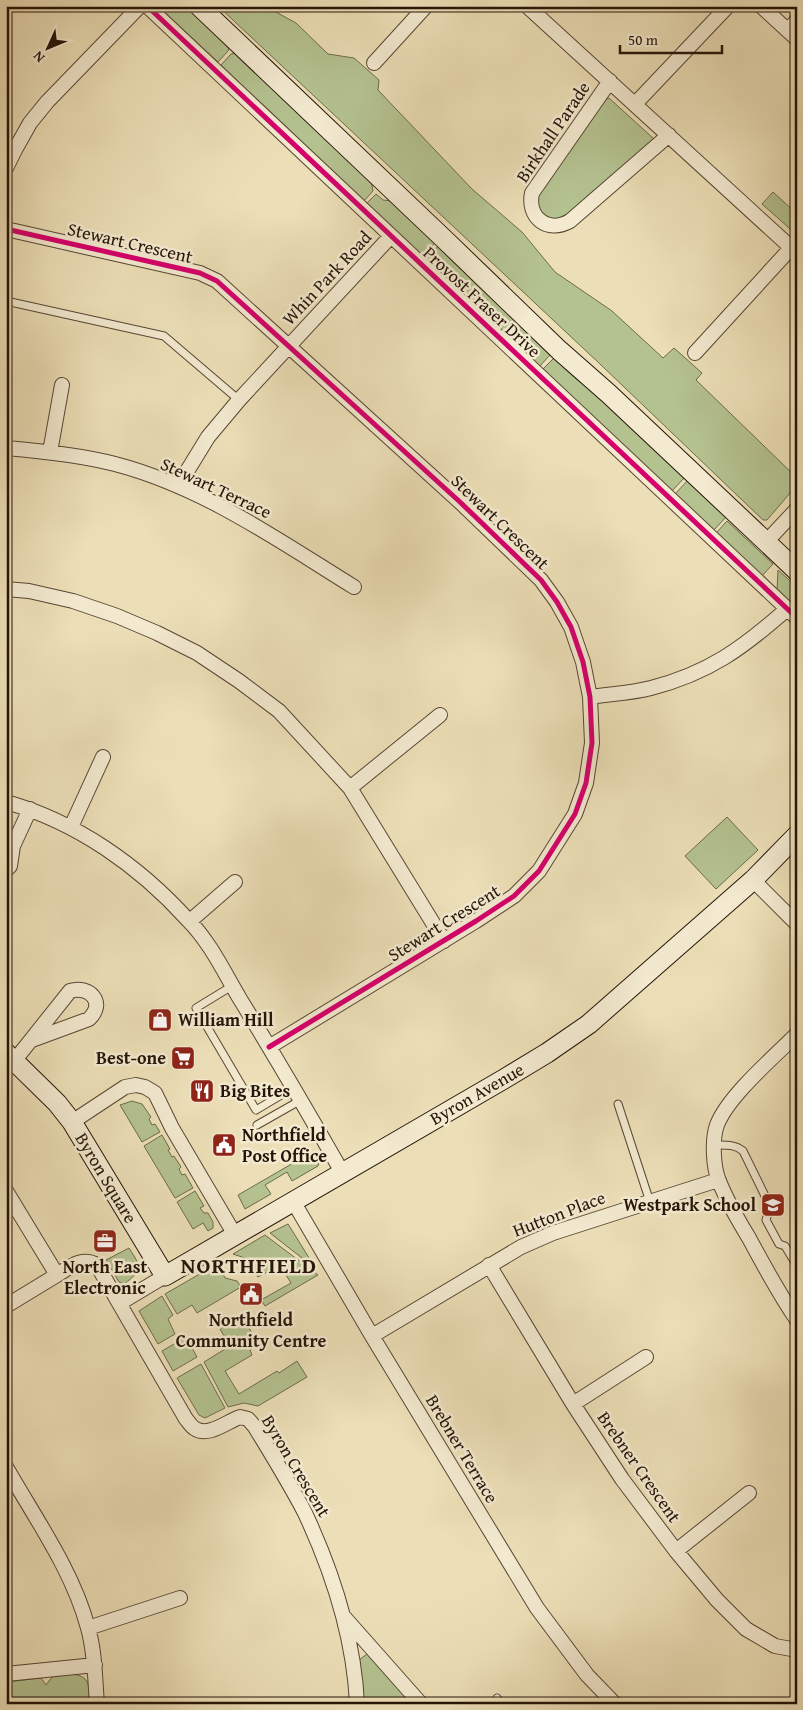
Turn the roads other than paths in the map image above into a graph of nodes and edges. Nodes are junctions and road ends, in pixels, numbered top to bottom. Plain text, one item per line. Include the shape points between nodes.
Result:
1 (140, 6) edge
2 (147, 6) edge
3 (199, 6) edge
4 (426, 6) edge
5 (527, 6) edge
6 (728, 6) edge
7 (761, 6) edge
8 (794, 30) edge
9 (374, 63) dead end
10 (610, 82) junction
11 (636, 104) junction
12 (669, 135) junction
13 (6, 168) edge
14 (6, 229) edge
15 (391, 236) junction
16 (794, 250) edge
17 (6, 301) edge
18 (289, 347) junction
19 (695, 353) dead end
20 (62, 385) dead end
21 (239, 400) junction
22 (6, 448) edge
23 (50, 452) junction
24 (178, 486) junction
25 (797, 509) edge
26 (766, 542) junction
27 (797, 571) edge
28 (354, 587) dead end
29 (6, 589) edge
30 (792, 614) edge
31 (590, 697) junction
32 (440, 715) dead end
33 (103, 756) dead end
34 (350, 788) junction
35 (6, 802) edge
36 (30, 809) junction
37 (72, 827) junction
38 (797, 835) edge
39 (10, 848) edge
40 (6, 870) edge
41 (753, 880) junction
42 (235, 882) dead end
43 (190, 921) junction
44 (797, 924) edge
45 (444, 941) junction
46 (232, 986) junction
47 (797, 1034) edge
48 (32, 1040) junction
49 (269, 1047) junction
50 (11, 1057) edge
51 (297, 1094) junction
52 (618, 1104) dead end
53 (72, 1122) junction
54 (257, 1125) dead end
55 (714, 1145) junction
56 (342, 1172) junction
57 (718, 1180) junction
58 (6, 1190) edge
59 (293, 1201) junction
60 (650, 1202) junction
61 (235, 1235) junction
62 (489, 1265) junction
63 (797, 1266) edge
64 (57, 1275) junction
65 (165, 1276) junction
66 (120, 1303) junction
67 (6, 1306) edge
68 (797, 1320) edge
69 (372, 1336) junction
70 (646, 1358) dead end
71 (573, 1404) junction
72 (6, 1468) edge
73 (749, 1493) dead end
74 (676, 1551) junction
75 (180, 1598) dead end
76 (344, 1617) junction
77 (88, 1628) junction
78 (797, 1650) edge
79 (94, 1665) junction
80 (6, 1674) edge
81 (97, 1704) edge
82 (357, 1704) edge
83 (421, 1704) edge
84 (615, 1704) edge

1 - 13 street via 47,102 30,124
2 - 15 street, Provost Fraser Drive
3 - 26 street, Provost Fraser Drive via 559,350
4 - 9 street
5 - 10 street, Birkhall Parade
6 - 11 street
7 - 8 street
10 - 11 street, Birkhall Parade
10 - 12 street, Birkhall Parade via 532,193 531,206 537,217 553,226 570,221
11 - 12 street, Birkhall Parade
12 - 16 street, Birkhall Parade
14 - 18 street, Stewart Crescent via 200,273 217,281
15 - 18 street, Whin Park Road
15 - 30 street, Provost Fraser Drive
16 - 19 street, Birkhall Parade
17 - 21 lane via 164,336
18 - 21 street, Whin Park Road
18 - 31 street, Stewart Crescent via 541,580 571,627
20 - 23 street
21 - 24 street, Whin Park Road via 208,437
22 - 23 street, Stewart Terrace
23 - 24 street, Stewart Terrace via 115,464
24 - 28 street, Stewart Terrace via 270,534
25 - 26 street
26 - 27 street, Provost Fraser Drive
29 - 34 street via 74,601 157,633 197,653 279,711
30 - 31 street via 699,672 651,688
31 - 45 street, Stewart Crescent via 592,743 586,783 575,814 560,841 539,871 514,896
32 - 34 street
33 - 37 street
34 - 45 street
35 - 36 street
36 - 37 street
36 - 39 street
37 - 43 street via 112,852 152,884
38 - 41 street, Byron Avenue
39 - 40 street via 10,866
41 - 44 street
41 - 56 street, Byron Avenue via 589,1024 504,1079
42 - 43 street
43 - 46 street
45 - 49 street, Stewart Crescent
46 - 49 street
46 - 51 lane via 196,1008 256,1110
47 - 55 street via 726,1108 717,1126
48 - 48 street via 70,990 87,990 94,998 95,1012 89,1019
48 - 50 street
49 - 51 street
50 - 53 street
51 - 54 lane
51 - 56 street
52 - 60 lane
53 - 61 street, Byron Square via 125,1086 145,1087 155,1093
53 - 65 street, Byron Square
55 - 57 street
55 - 63 lane via 739,1147 743,1151 770,1206 766,1220 779,1244 785,1246
56 - 59 street, Byron Avenue
57 - 60 street, Hutton Place
57 - 68 street via 778,1292
58 - 64 street
59 - 61 street, Byron Avenue
59 - 69 street, Brebner Terrace
60 - 62 street, Hutton Place via 553,1233
61 - 65 street, Byron Avenue
62 - 69 street, Hutton Place
62 - 71 street, Brebner Crescent
64 - 66 street, Byron Crescent via 80,1261 92,1262
64 - 67 street
65 - 66 street, Byron Avenue
66 - 76 street, Byron Crescent via 194,1428 203,1432 212,1430 240,1417 248,1419 255,1427 304,1512 322,1552
69 - 84 street, Brebner Terrace via 536,1608 587,1675
70 - 71 street, Brebner Crescent
71 - 74 street, Brebner Crescent via 622,1479
72 - 77 street via 71,1581
73 - 74 street, Brebner Crescent
74 - 78 street, Brebner Crescent via 746,1629 775,1646
75 - 77 street
76 - 82 street, Byron Crescent
76 - 83 street, Byron Crescent
77 - 79 street
79 - 80 street
79 - 81 street

